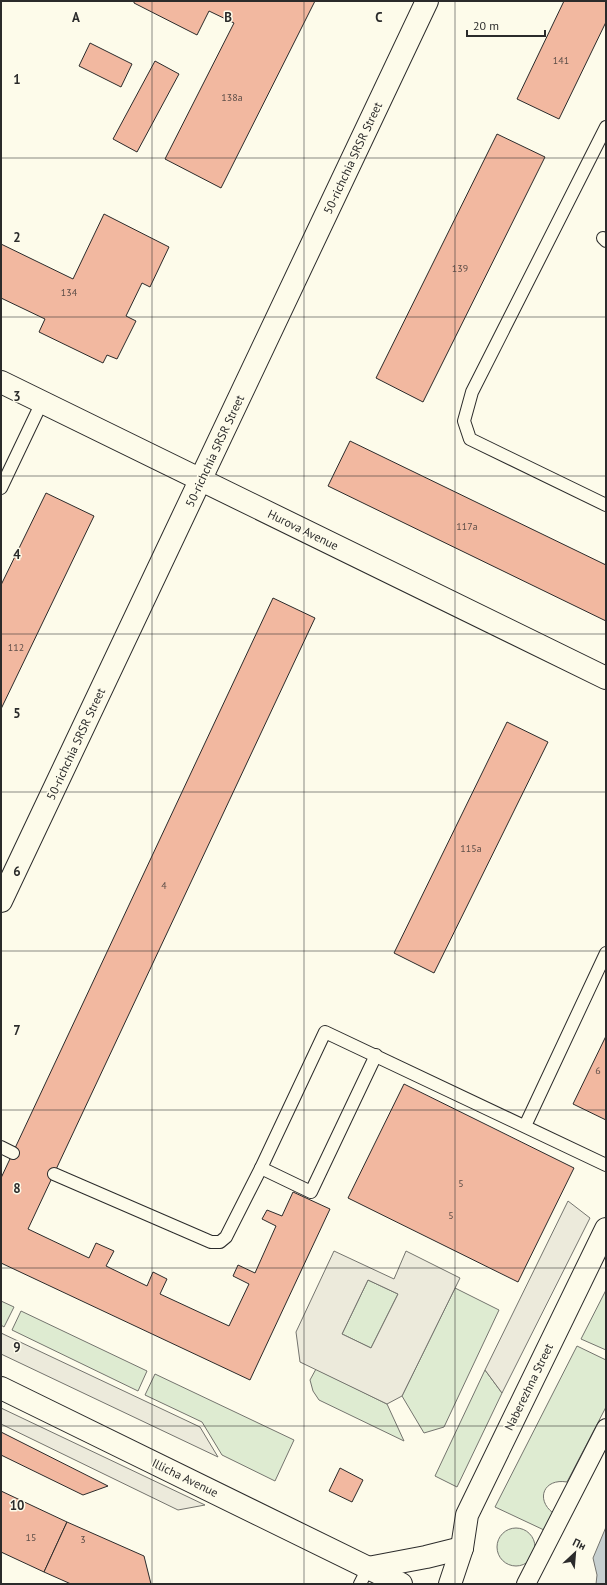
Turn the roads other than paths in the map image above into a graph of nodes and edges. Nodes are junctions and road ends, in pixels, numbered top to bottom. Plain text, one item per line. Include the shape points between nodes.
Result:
1 (427, 1) edge
2 (606, 127) edge
3 (1, 382) edge
4 (42, 402) junction
5 (201, 480) junction
6 (1, 488) edge
7 (606, 505) edge
8 (606, 678) edge
9 (1, 900) edge
10 (606, 954) edge
11 (376, 1055) junction
12 (525, 1126) junction
13 (1, 1147) edge
14 (13, 1153) dead end
15 (606, 1165) edge
16 (261, 1168) junction
17 (54, 1174) dead end
18 (606, 1229) edge
19 (1, 1388) edge
20 (606, 1428) edge
21 (462, 1548) junction
22 (364, 1576) edge
23 (401, 1584) edge
24 (450, 1584) edge
25 (526, 1584) edge

1 - 5 main road, 50-richchia SRSR Street
2 - 7 lane via 472,392 464,421 470,439
3 - 4 main road, Hurova Avenue
4 - 5 main road, Hurova Avenue
4 - 6 lane
5 - 8 main road, Hurova Avenue
5 - 9 main road, 50-richchia SRSR Street
10 - 12 lane
11 - 12 lane
11 - 16 lane via 325,1032
11 - 16 lane via 311,1192
12 - 15 lane
13 - 14 lane
16 - 17 lane via 226,1237 220,1242 211,1242
18 - 21 main road, Naberezhna Street via 467,1515
19 - 22 main road, Illicha Avenue
20 - 25 street
21 - 22 main road
21 - 24 main road
22 - 23 main road, Illicha Avenue

